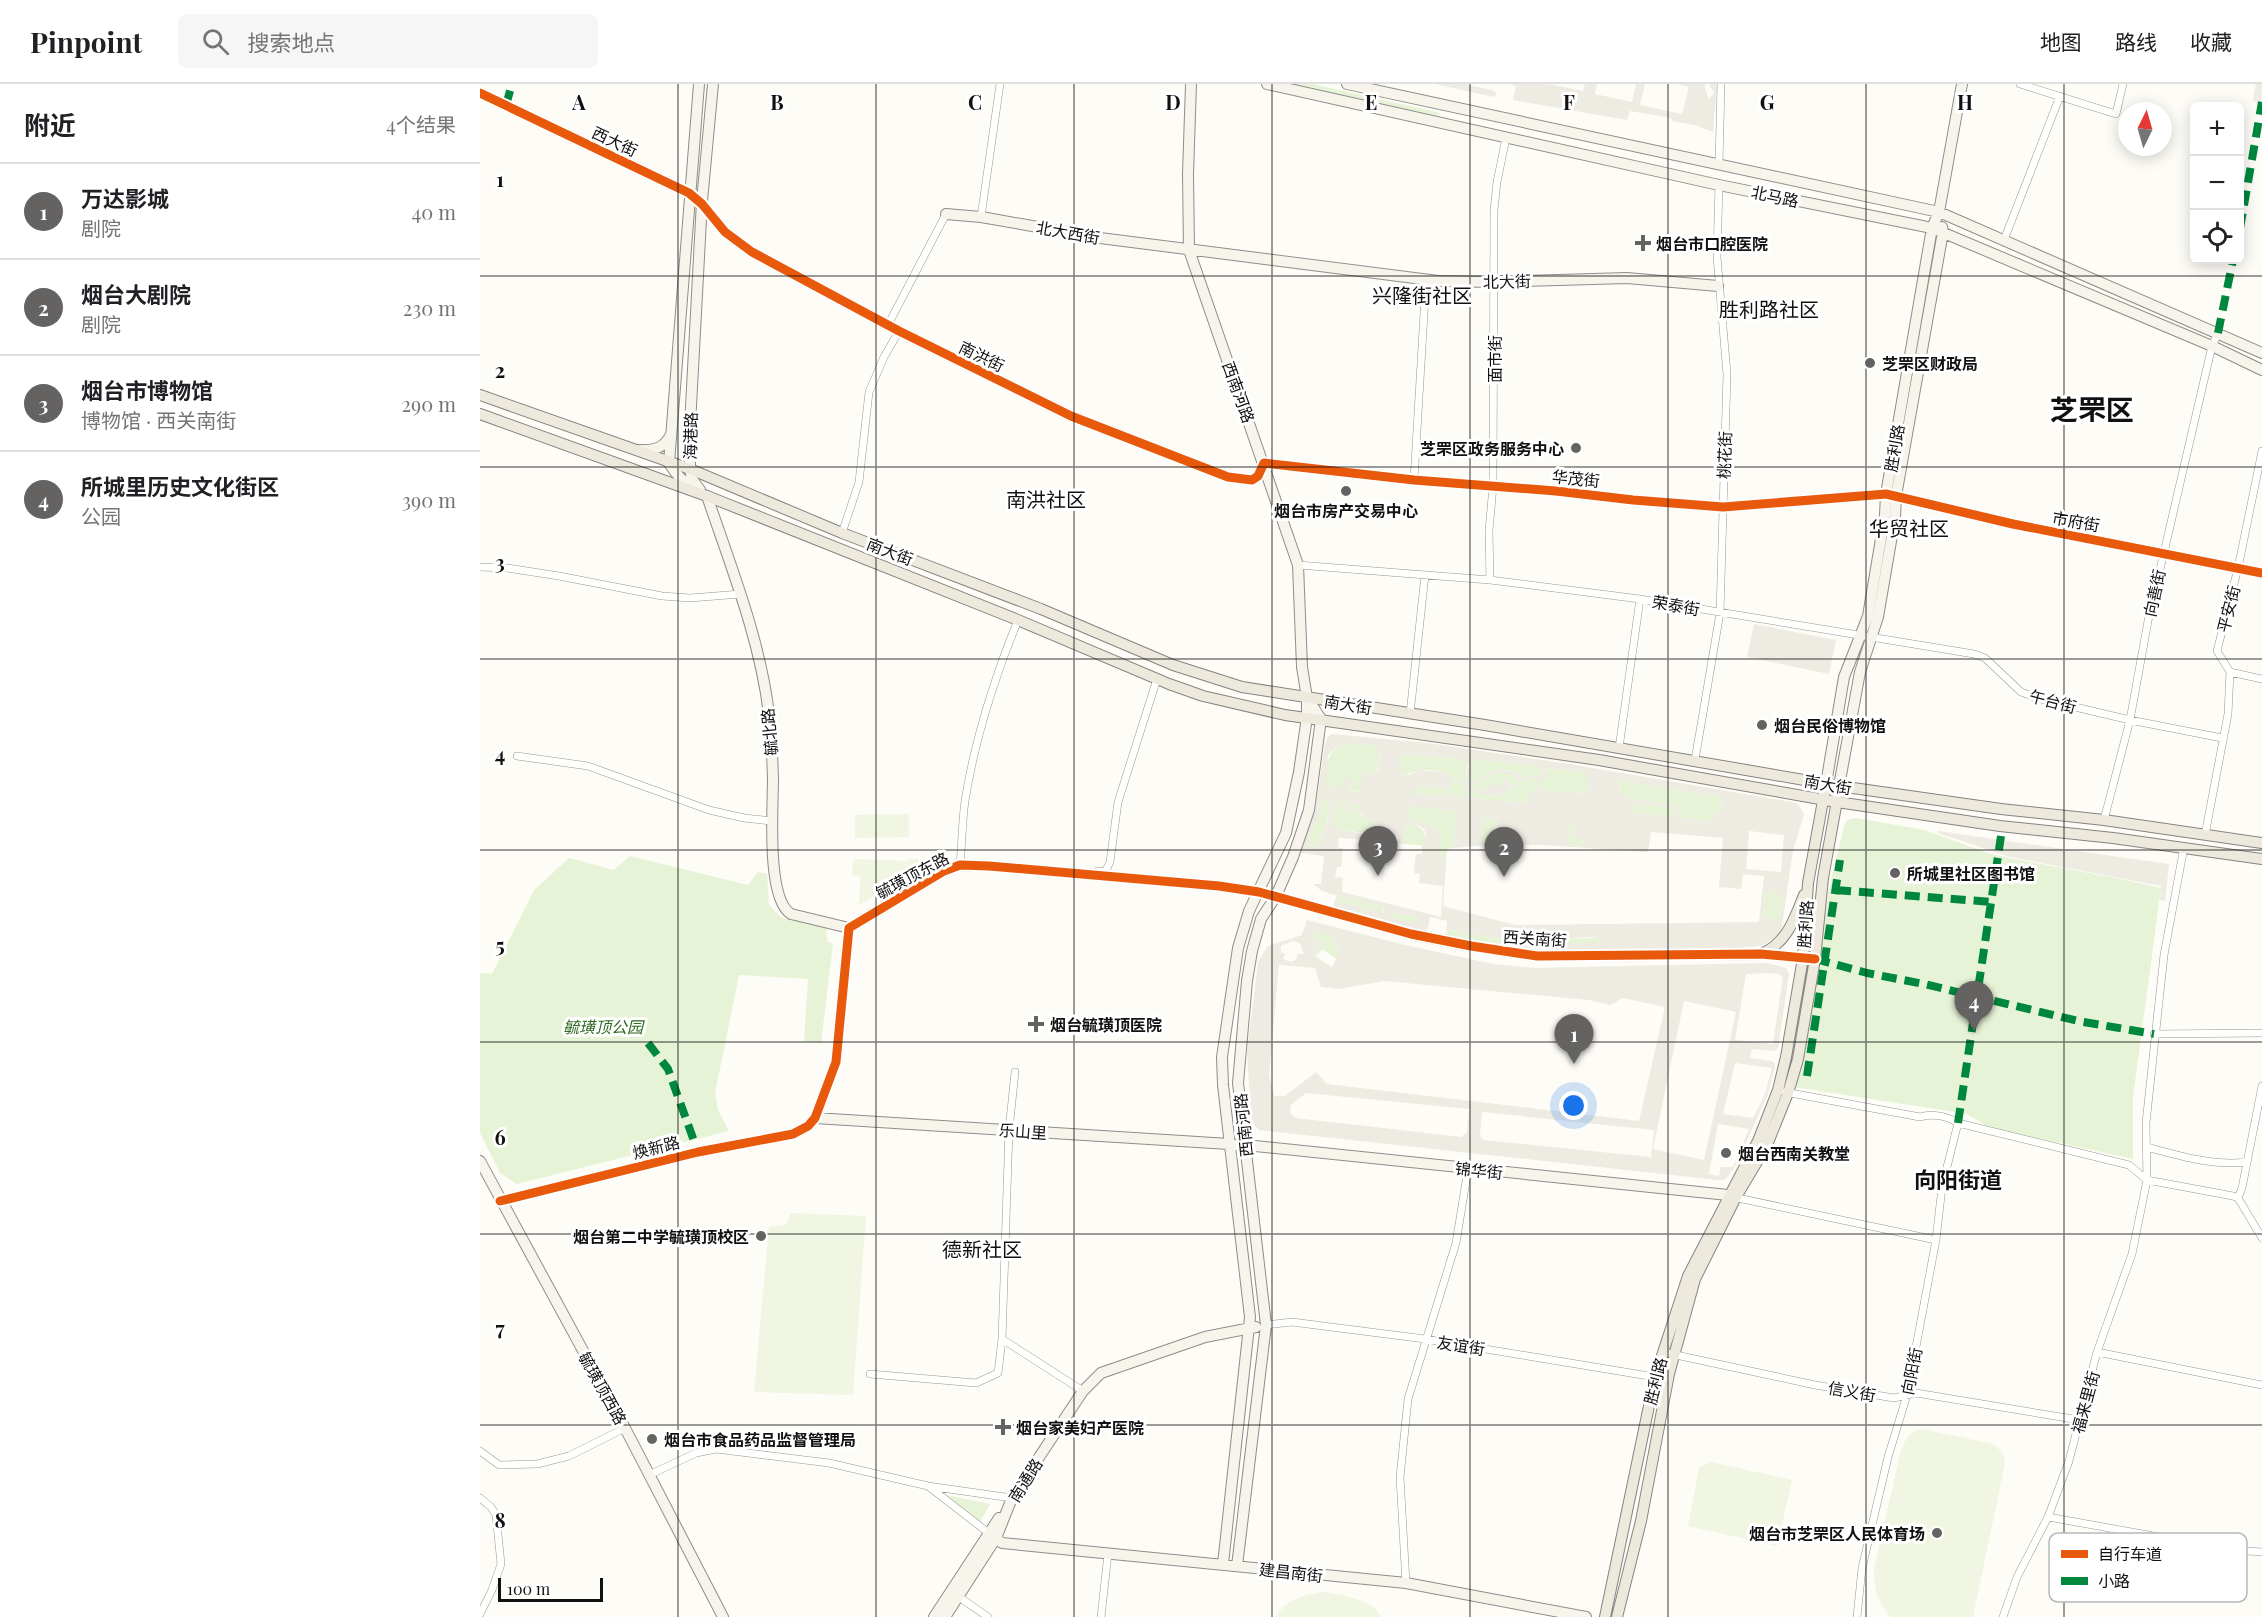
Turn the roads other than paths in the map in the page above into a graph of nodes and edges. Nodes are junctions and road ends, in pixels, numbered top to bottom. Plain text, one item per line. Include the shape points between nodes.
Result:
1 (699, 84) edge
2 (712, 84) edge
3 (1000, 84) edge
4 (1191, 84) edge
5 (1267, 84) edge
6 (1347, 84) edge
7 (1721, 84) edge
8 (1962, 84) edge
9 (2020, 84) edge
10 (2123, 84) edge
11 (480, 93) edge
12 (2060, 96) junction
13 (1506, 138) junction
14 (1719, 163) junction
15 (1719, 185) junction
16 (689, 193) junction
17 (702, 204) junction
18 (1939, 212) junction
19 (946, 214) joint
20 (981, 217) junction
21 (1937, 230) junction
22 (2004, 240) junction
23 (1190, 250) junction
24 (1426, 280) junction
25 (1494, 282) junction
26 (1718, 286) junction
27 (888, 325) junction
28 (899, 331) junction
29 (2218, 333) junction
30 (2212, 346) junction
31 (2262, 354) edge
32 (2262, 370) edge
33 (480, 395) edge
34 (480, 414) edge
35 (672, 431) junction
36 (633, 450) junction
37 (2262, 451) edge
38 (669, 463) junction
39 (1264, 463) junction
40 (690, 469) junction
41 (1414, 480) junction
42 (1493, 486) junction
43 (1891, 495) junction
44 (707, 496) junction
45 (1724, 507) junction
46 (842, 533) junction
47 (2164, 552) junction
48 (1298, 565) junction
49 (480, 567) edge
50 (2238, 568) junction
51 (2262, 573) edge
52 (1425, 575) junction
53 (1490, 580) junction
54 (741, 594) junction
55 (1640, 599) junction
56 (1720, 613) junction
57 (1018, 620) junction
58 (1866, 637) junction
59 (2230, 672) junction
60 (1157, 679) junction
61 (2262, 679) edge
62 (1307, 698) junction
63 (1410, 714) junction
64 (1307, 717) junction
65 (1321, 719) junction
66 (2130, 720) junction
67 (2222, 738) junction
68 (1619, 748) junction
69 (517, 756) dead end
70 (1695, 760) junction
71 (1826, 784) junction
72 (1839, 786) junction
73 (1823, 800) junction
74 (1837, 802) junction
75 (772, 820) junction
76 (2104, 820) junction
77 (2205, 835) junction
78 (2262, 843) edge
79 (2184, 847) junction
80 (2262, 859) edge
81 (960, 866) junction
82 (1039, 870) junction
83 (1808, 883) junction
84 (1259, 892) junction
85 (1276, 896) junction
86 (849, 928) junction
87 (1761, 954) junction
88 (1803, 958) junction
89 (1815, 960) junction
90 (2262, 1033) edge
91 (2154, 1034) junction
92 (1015, 1072) dead end
93 (2262, 1086) edge
94 (1783, 1092) junction
95 (815, 1118) junction
96 (1958, 1123) junction
97 (1009, 1130) junction
98 (1231, 1145) junction
99 (1245, 1145) junction
100 (2147, 1148) junction
101 (480, 1161) edge
102 (2247, 1162) junction
103 (1468, 1169) junction
104 (2146, 1180) junction
105 (1732, 1196) junction
106 (2238, 1198) junction
107 (500, 1201) junction
108 (2262, 1238) edge
109 (1936, 1240) junction
110 (1266, 1325) junction
111 (1250, 1328) junction
112 (1002, 1339) junction
113 (1425, 1339) junction
114 (1662, 1352) junction
115 (2097, 1352) junction
116 (1675, 1353) junction
117 (870, 1374) dead end
118 (1654, 1377) junction
119 (2262, 1385) edge
120 (1083, 1391) junction
121 (1907, 1395) junction
122 (2079, 1420) junction
123 (625, 1428) junction
124 (480, 1451) edge
125 (649, 1475) junction
126 (928, 1486) junction
127 (480, 1498) edge
128 (1012, 1498) junction
129 (2048, 1517) junction
130 (2137, 1533) edge
131 (993, 1536) junction
132 (2247, 1551) edge
133 (2262, 1552) edge
134 (1108, 1554) junction
135 (1223, 1564) junction
136 (1236, 1566) junction
137 (1406, 1583) junction
138 (958, 1597) junction
139 (480, 1614) edge
140 (723, 1617) edge
141 (934, 1617) edge
142 (945, 1617) edge
143 (988, 1617) edge
144 (1101, 1617) edge
145 (1586, 1617) edge
146 (1605, 1617) edge
147 (1617, 1617) edge
148 (1857, 1617) edge
149 (2004, 1617) edge

1 - 16 street, 海港路
2 - 17 street, 海港路
3 - 20 street
4 - 23 street, 西南河路
5 - 13 street, 北马路
6 - 14 street, 北马路
7 - 14 street
8 - 18 street, 胜利路
9 - 12 street
10 - 12 street via 2116,114
11 - 16 street, 西大街
12 - 22 street
13 - 15 street, 北马路
13 - 25 street, 面市街 via 1494,210
14 - 18 street, 北马路
15 - 21 street, 北马路
15 - 26 street, 桃花街
16 - 17 street, 西大街
16 - 35 street, 海港路
17 - 27 street, 南洪街 via 725,232 752,252
17 - 40 street, 海港路
18 - 21 street, 胜利路
18 - 22 street, 北马路
19 - 20 street, 北大西街
19 - 27 street
20 - 23 street, 北大西街
21 - 30 street, 北马路
21 - 43 street, 胜利路
22 - 29 street, 北马路
23 - 24 street, 北大街
23 - 39 street, 西南河路
24 - 25 street, 北大街
24 - 41 street
25 - 26 street, 北大街 via 1627,278
25 - 42 street, 面市街
26 - 45 street, 桃花街 via 1727,374
27 - 28 street, 南洪街
28 - 39 street, 南洪街 via 1071,416 1228,477 1252,480
28 - 46 street via 869,392 859,482
29 - 30 street, 向善街
29 - 31 street, 北马路
30 - 32 street, 北马路
30 - 47 street, 向善街
33 - 36 main road, 南大街
34 - 44 main road, 南大街
35 - 36 street via 662,446
35 - 38 street, 海港路
36 - 38 main road, 南大街
37 - 50 street, 平安街
38 - 40 main road, 南大街
38 - 44 street, 海港路 via 685,484
39 - 41 street, 华茂街
39 - 48 street, 西南河路
40 - 44 street, 海港路 via 697,487
40 - 46 main road, 南大街
41 - 42 street, 华茂街
42 - 45 street, 华茂街
42 - 53 street, 面市街
43 - 45 street, 华茂街
43 - 47 street, 市府街 via 2013,524
43 - 58 street, 胜利路
44 - 54 street, 毓北路
44 - 57 main road, 南大街
45 - 56 street, 桃花街
46 - 62 main road, 南大街 via 1190,671 1242,687
47 - 50 street, 市府街
47 - 66 street, 向善街
48 - 52 street, 荣泰街
48 - 62 street, 西南河路
49 - 54 street via 559,576 662,596
50 - 51 street, 市府街
50 - 59 street, 平安街 via 2217,651
52 - 53 street, 荣泰街
52 - 63 street
53 - 55 street, 荣泰街
54 - 75 street, 毓北路 via 770,715
55 - 56 street, 荣泰街
55 - 68 street
56 - 58 street, 荣泰街
56 - 70 street, 桃花街
57 - 60 main road, 南大街
57 - 81 street via 988,698 975,746
58 - 66 street, 午台街 via 1974,654 1985,658 2021,692
58 - 71 street, 胜利路 via 1851,654 1844,676
58 - 72 street, 胜利路
59 - 61 street
59 - 67 street, 平安街 via 2228,714
60 - 64 main road, 南大街 via 1234,704
60 - 82 street via 1118,802 1107,869
62 - 63 main road, 南大街
62 - 64 street, 西南河路
62 - 65 street, 西南河路
63 - 68 main road, 南大街
64 - 65 main road, 南大街
64 - 84 street, 西南河路 via 1286,833
65 - 73 main road, 南大街 via 1599,760
65 - 85 street, 西南河路 via 1309,810
66 - 67 street, 午台街
66 - 76 street, 向善街
67 - 77 street, 平安街
68 - 70 main road, 南大街
69 - 75 street via 588,766 709,810
70 - 71 main road, 南大街
71 - 72 main road, 南大街
71 - 73 main road, 胜利路
72 - 74 main road, 胜利路
72 - 76 main road, 南大街
73 - 74 main road, 南大街
73 - 83 main road, 胜利路
74 - 79 main road, 南大街
74 - 89 main road, 胜利路 via 1823,878
75 - 86 street, 毓北路 via 776,884 785,909 791,914
76 - 77 main road, 南大街
77 - 78 main road, 南大街
79 - 80 main road, 南大街
79 - 91 street, 福来里街
81 - 82 street, 毓璜顶东路
81 - 86 street, 毓璜顶东路 via 944,871
82 - 84 street, 毓璜顶东路
83 - 87 main road via 1787,933 1776,946
83 - 88 main road, 胜利路
84 - 85 street, 西关南街
84 - 98 street, 西南河路 via 1238,948 1222,1057
85 - 87 street, 西关南街 via 1411,934 1537,956
85 - 99 street, 西南河路 via 1261,918 1247,981 1238,1083
86 - 95 street via 836,1062
87 - 88 street, 西关南街
88 - 89 street, 西关南街
88 - 94 main road, 胜利路
89 - 94 main road, 胜利路 via 1798,1059
90 - 91 street
91 - 100 street, 福来里街
92 - 97 street
93 - 102 street
94 - 96 street via 1920,1117 1950,1118
94 - 105 main road, 胜利路
95 - 97 street, 乐山里
95 - 107 street, 焕新路 via 793,1134 698,1152
96 - 104 street via 2129,1165
96 - 109 street, 向阳街 via 1942,1187
97 - 98 street, 乐山里
97 - 112 street
98 - 99 street, 锦华街
98 - 111 street, 西南河路
99 - 103 street, 锦华街
99 - 110 street, 西南河路
100 - 102 street via 2211,1163
100 - 104 street, 福来里街
101 - 107 street, 毓璜顶西路
102 - 106 street
103 - 105 street, 锦华街
103 - 113 street via 1456,1243
104 - 106 street
104 - 115 street, 福来里街 via 2132,1254
105 - 109 street
105 - 114 main road, 胜利路 via 1688,1276
105 - 116 main road, 胜利路 via 1695,1279
106 - 108 street
107 - 123 street, 毓璜顶西路
109 - 121 street, 向阳街
110 - 111 street, 南通路
110 - 113 street, 友谊街 via 1292,1322
110 - 136 street, 西南河路
111 - 120 street, 南通路 via 1205,1337 1101,1373
111 - 135 street, 西南河路
112 - 117 street via 999,1373 976,1383
112 - 120 street
113 - 118 street, 友谊街
113 - 137 street via 1408,1399 1400,1477
114 - 116 street, 信义街
114 - 118 main road, 胜利路
115 - 119 street
115 - 122 street, 福来里街
116 - 121 street, 信义街 via 1815,1385 1894,1398
116 - 147 main road, 胜利路
118 - 146 main road, 胜利路
120 - 128 street, 南通路
121 - 122 street, 信义街 via 1916,1393
121 - 148 street, 向阳街 via 1862,1568
122 - 129 street, 福来里街
123 - 124 street via 569,1456 537,1464 499,1465
123 - 125 street, 毓璜顶西路
125 - 126 street via 696,1453 716,1449 829,1463
125 - 140 street, 毓璜顶西路
126 - 128 street
126 - 131 street
127 - 139 street via 496,1515 501,1564
128 - 131 street, 南通路
129 - 130 street
129 - 149 street, 福来里街 via 2017,1577
131 - 134 street, 建昌南街 via 1002,1543
131 - 138 street, 南通路
131 - 141 street
132 - 133 street
134 - 135 street, 建昌南街
134 - 144 street
135 - 136 street, 建昌南街
136 - 137 street, 建昌南街
137 - 145 street, 建昌南街
138 - 142 street, 南通路
138 - 143 street

